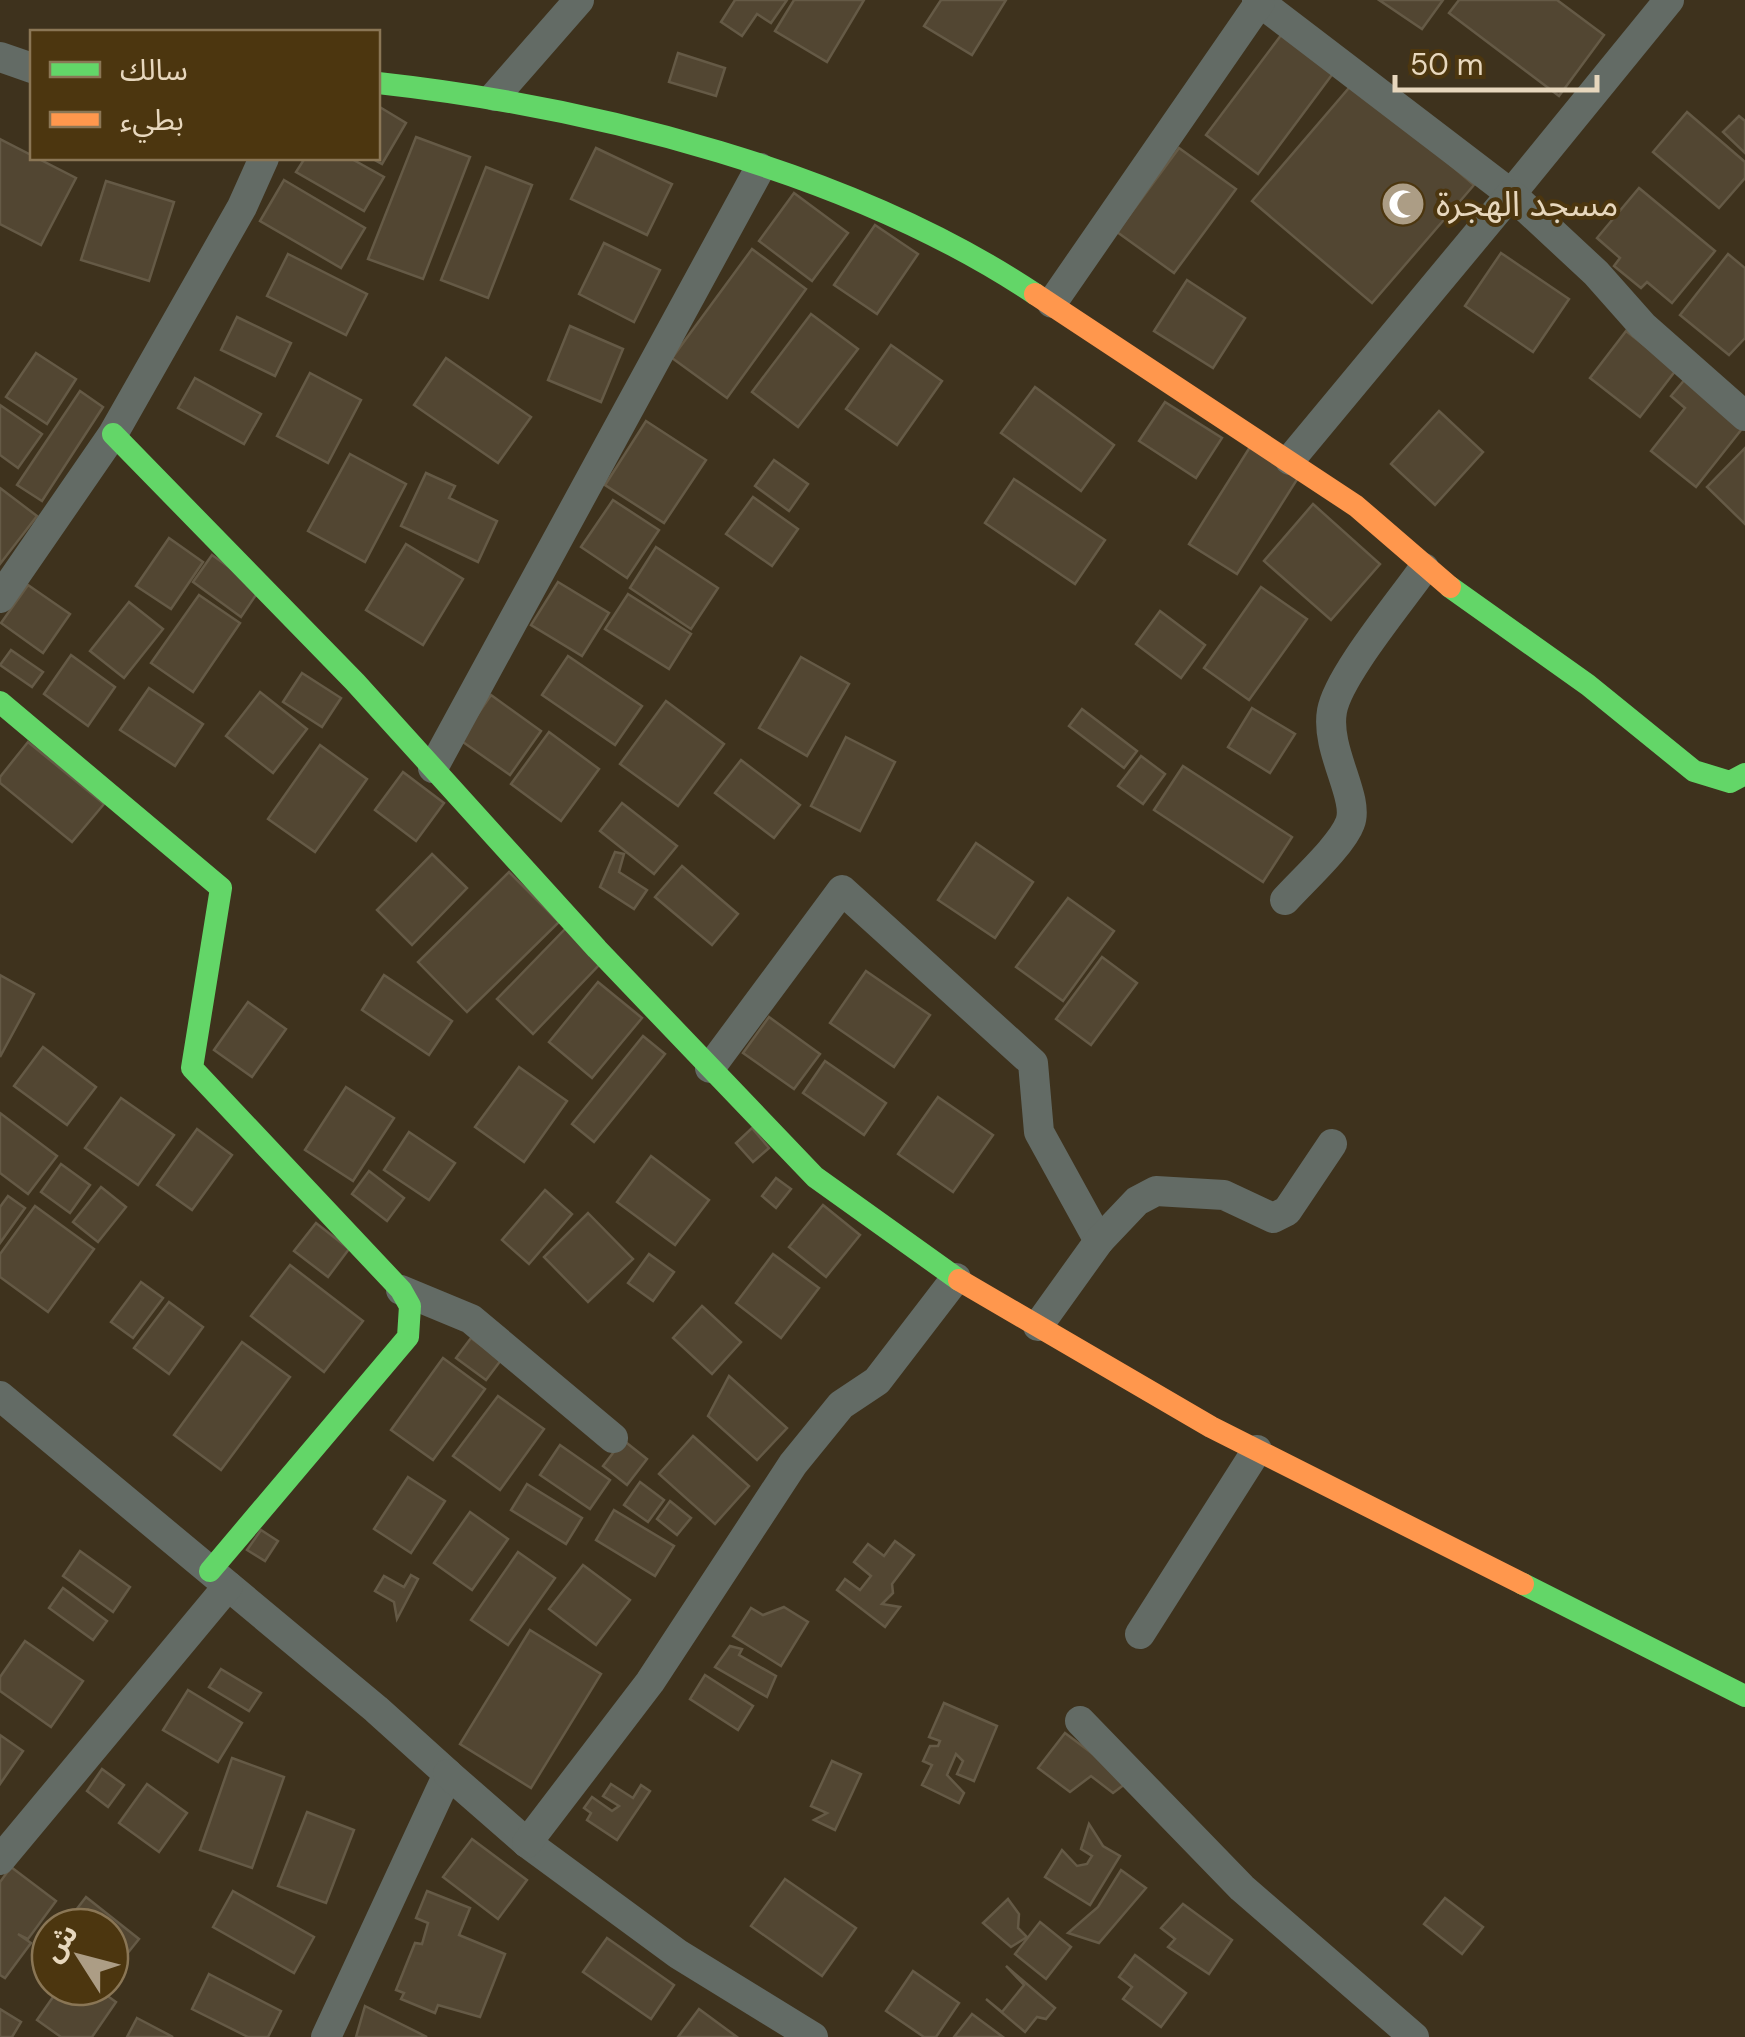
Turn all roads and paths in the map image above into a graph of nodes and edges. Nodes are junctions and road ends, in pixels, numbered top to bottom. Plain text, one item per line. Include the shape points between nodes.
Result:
1 (579, 0) edge
2 (1669, 0) edge
3 (1259, 1) edge
4 (0, 57) edge
5 (30, 67) edge
6 (380, 83) edge
7 (496, 96) junction
8 (263, 160) edge
9 (760, 168) junction
10 (1511, 194) junction
11 (1052, 304) junction
12 (1745, 416) edge
13 (113, 434) junction
14 (1290, 460) junction
15 (1424, 568) junction
16 (0, 598) edge
17 (0, 702) edge
18 (433, 768) junction
19 (1745, 774) edge
20 (1285, 900) dead end
21 (710, 1068) junction
22 (1332, 1144) dead end
23 (1099, 1241) junction
24 (956, 1278) junction
25 (401, 1290) junction
26 (1038, 1326) junction
27 (0, 1396) edge
28 (613, 1438) dead end
29 (1257, 1450) junction
30 (219, 1579) junction
31 (1140, 1634) dead end
32 (1745, 1696) edge
33 (1080, 1721) dead end
34 (448, 1774) junction
35 (527, 1843) junction
36 (2, 1854) edge
37 (326, 2037) edge
38 (814, 2037) edge
39 (1414, 2037) edge

1 - 7 street
2 - 10 street
3 - 10 street
3 - 11 street
4 - 5 street
6 - 7 street
7 - 9 street via 644,130
8 - 13 street
9 - 11 street via 908,225
9 - 18 street
10 - 12 street
10 - 14 street
11 - 14 street
13 - 16 street
13 - 18 street
14 - 15 street via 1356,506
15 - 19 street via 1588,685 1694,771 1730,782
15 - 20 street via 1332,708 1334,760 1353,807 1350,826
17 - 25 street via 221,888 192,1068
18 - 21 street
21 - 23 street via 842,890 1033,1064 1040,1132
21 - 24 street via 815,1176
22 - 23 street via 1280,1216 1224,1195 1156,1190
23 - 26 street
24 - 26 street
24 - 35 street via 877,1381 840,1405 793,1464 650,1682
25 - 28 street via 471,1319
25 - 30 street via 410,1306 408,1337
26 - 29 street
27 - 30 street
29 - 31 street
29 - 32 street
30 - 34 street
30 - 36 street
33 - 39 street via 1242,1888
34 - 35 street
34 - 37 street
35 - 38 street via 678,1954

